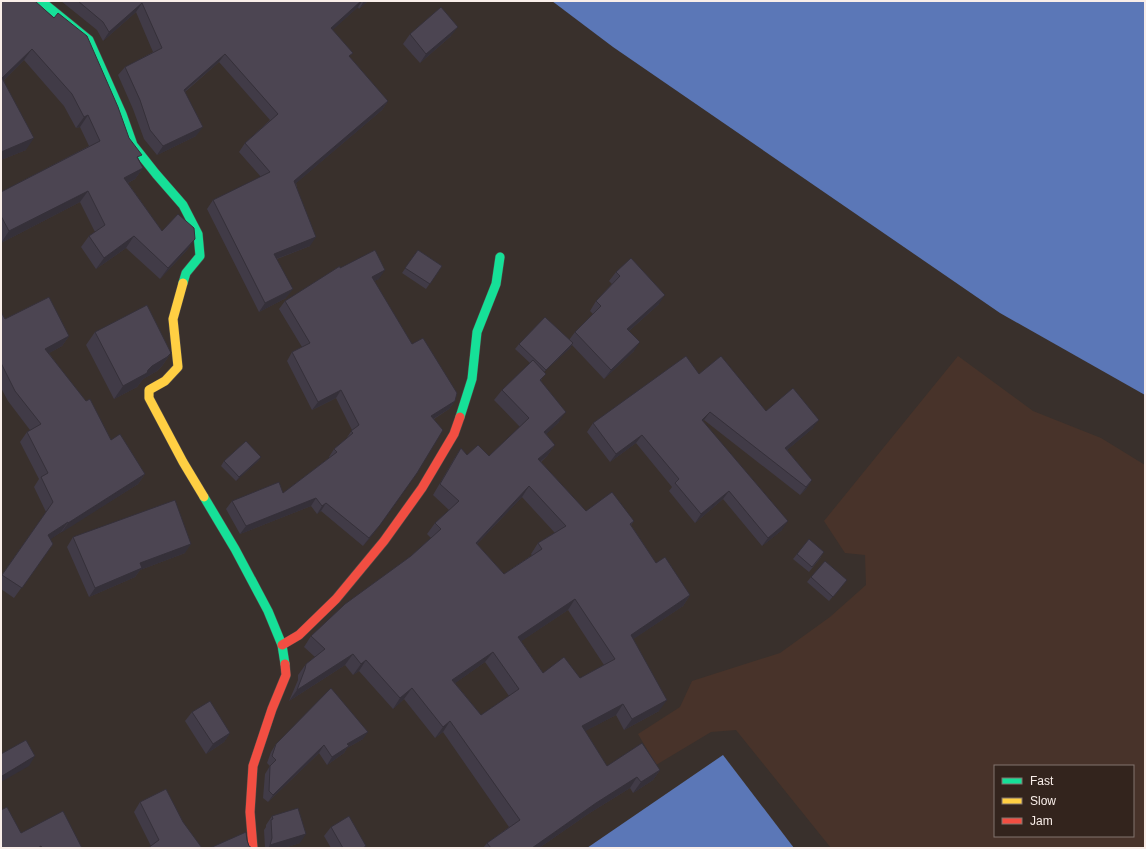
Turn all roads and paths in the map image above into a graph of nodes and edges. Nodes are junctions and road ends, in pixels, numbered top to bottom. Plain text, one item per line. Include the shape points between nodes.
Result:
1 (41, 1) edge
2 (500, 256) dead end
3 (282, 645) junction
4 (253, 848) edge

1 - 3 street via 89,40 133,145 183,205 198,234 200,256 186,273 173,319 178,367 165,381 149,390 149,398 183,462 235,548 268,611
2 - 3 street via 496,284 477,332 472,379 454,434 422,488 384,541 336,600 299,635
3 - 4 street via 286,675 253,766 250,812

